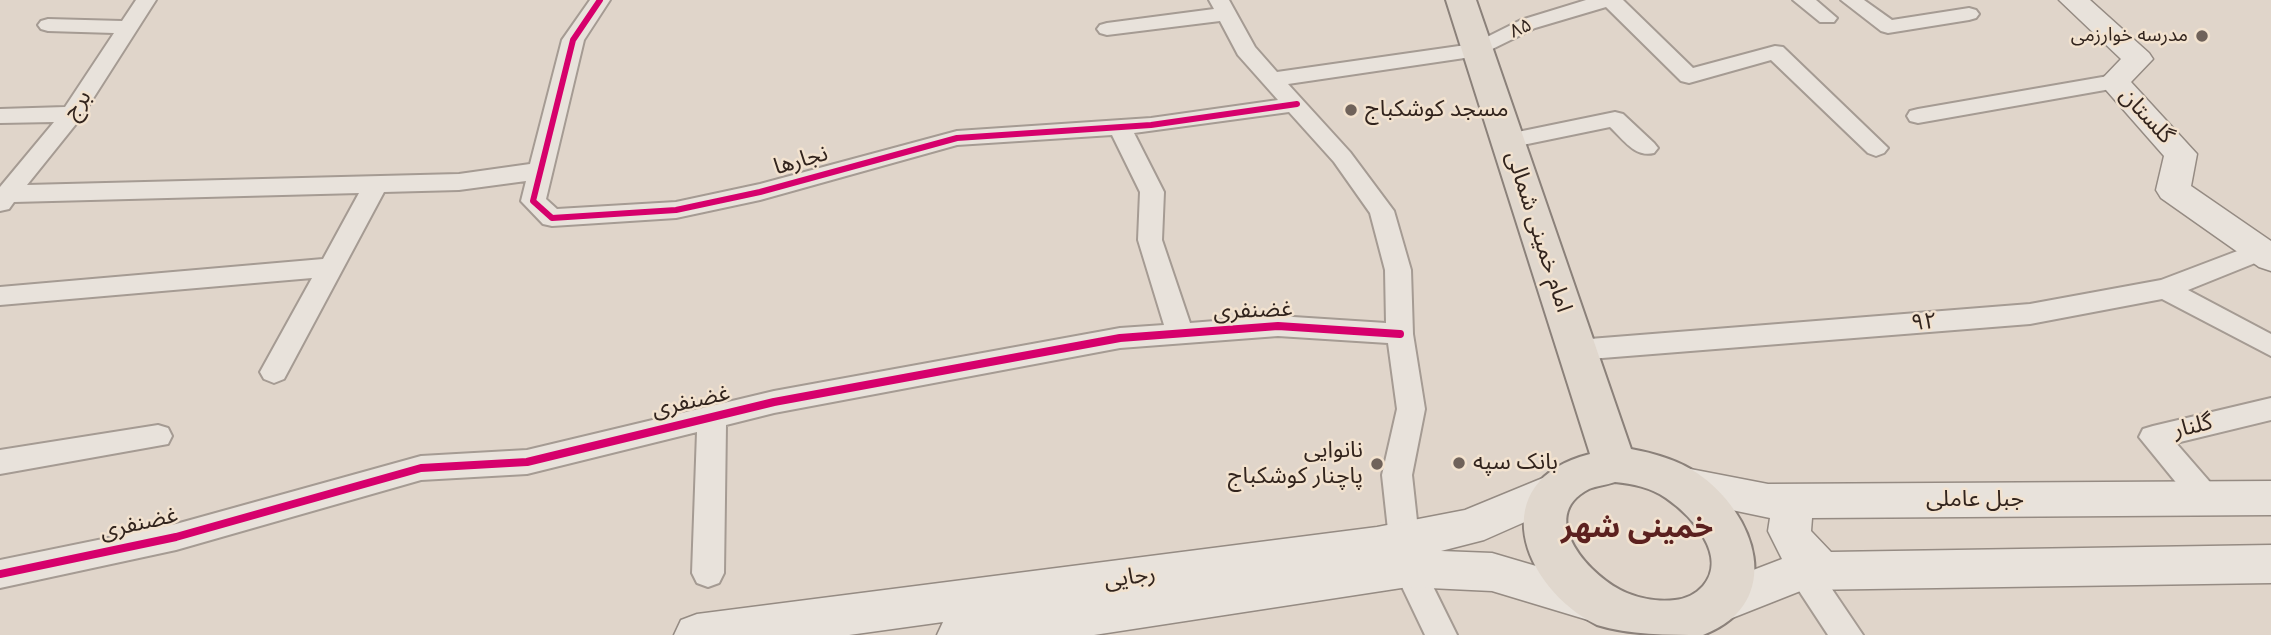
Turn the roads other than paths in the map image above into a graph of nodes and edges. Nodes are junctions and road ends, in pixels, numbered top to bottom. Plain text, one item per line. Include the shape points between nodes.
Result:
1 (146, 0) edge
2 (600, 0) edge
3 (1461, 0) edge
4 (1609, 0) edge
5 (1803, 0) edge
6 (1851, 0) edge
7 (2073, 0) edge
8 (1222, 7) edge
9 (1969, 14) dead end
10 (1827, 18) dead end
11 (48, 25) dead end
12 (129, 27) junction
13 (1107, 29) dead end
14 (1478, 50) junction
15 (1273, 79) junction
16 (2115, 82) junction
17 (1297, 104) junction
18 (72, 114) junction
19 (0, 116) edge
20 (1918, 116) dead end
21 (1119, 127) junction
22 (1508, 141) junction
23 (1876, 148) dead end
24 (1646, 149) dead end
25 (540, 171) junction
26 (376, 184) junction
27 (4, 198) edge
28 (2266, 254) edge
29 (331, 267) junction
30 (2165, 289) junction
31 (0, 296) edge
32 (1180, 333) junction
33 (1399, 334) junction
34 (2271, 346) edge
35 (1577, 350) junction
36 (274, 372) dead end
37 (2271, 409) edge
38 (712, 416) junction
39 (158, 436) dead end
40 (0, 462) edge
41 (1615, 465) junction
42 (1680, 484) junction
43 (1555, 490) junction
44 (2271, 498) edge
45 (2206, 499) junction
46 (1800, 501) junction
47 (1406, 554) junction
48 (2269, 567) edge
49 (1813, 570) junction
50 (708, 573) dead end
51 (0, 574) edge
52 (1603, 619) edge
53 (1722, 620) edge
54 (697, 635) edge
55 (960, 635) edge
56 (1441, 635) edge
57 (1847, 635) edge

1 - 12 street, برج
2 - 25 street, نجارها via 573,40
3 - 14 main road, امام خمینی شمالی
4 - 14 street, ۸۵ via 1528,24
4 - 23 street via 1689,76 1775,52
5 - 10 street
6 - 9 street via 1888,27
7 - 16 street, گلستان via 2138,59
8 - 13 street
8 - 15 street via 1246,51
11 - 12 street
12 - 18 street, برج
14 - 15 street
14 - 22 main road, امام خمینی شمالی
15 - 17 street
16 - 20 street
16 - 28 street, گلستان via 2181,155 2173,190
17 - 21 street, نجارها
17 - 33 street via 1382,211 1398,270
18 - 19 street
18 - 27 street, برج
21 - 25 street, نجارها via 957,138 760,192 662,211 552,218 533,201
21 - 32 street via 1152,192 1150,240
22 - 24 street via 1615,119
22 - 35 main road, امام خمینی شمالی
25 - 26 street via 459,182
26 - 27 street
26 - 29 street
28 - 30 street, ۹۲
29 - 31 street
29 - 36 street
30 - 34 street
30 - 35 street, ۹۲ via 2030,314
32 - 33 street, غضنفری via 1278,326
32 - 38 street, غضنفری via 1120,338
33 - 47 street via 1411,409 1397,475
35 - 41 main road, امام خمینی شمالی
37 - 45 street, گلنار via 2153,437
38 - 50 street
38 - 51 street, غضنفری via 527,461 421,468 176,537
39 - 40 street
41 - 42 main road via 1659,473
41 - 43 main road via 1591,467 1570,476
42 - 46 main road, جبل عاملی via 1768,501
42 - 53 main road via 1706,504 1725,529 1733,556
43 - 47 main road, رجایی
43 - 52 main road via 1545,511 1545,535 1554,560
44 - 45 main road, جبل عاملی
45 - 46 main road, جبل عاملی
46 - 49 main road via 1787,526
47 - 52 main road, رجایی via 1492,572
47 - 54 main road, رجایی
47 - 55 main road, رجایی
47 - 56 street
48 - 49 main road
49 - 53 main road
49 - 57 street
52 - 53 main road

